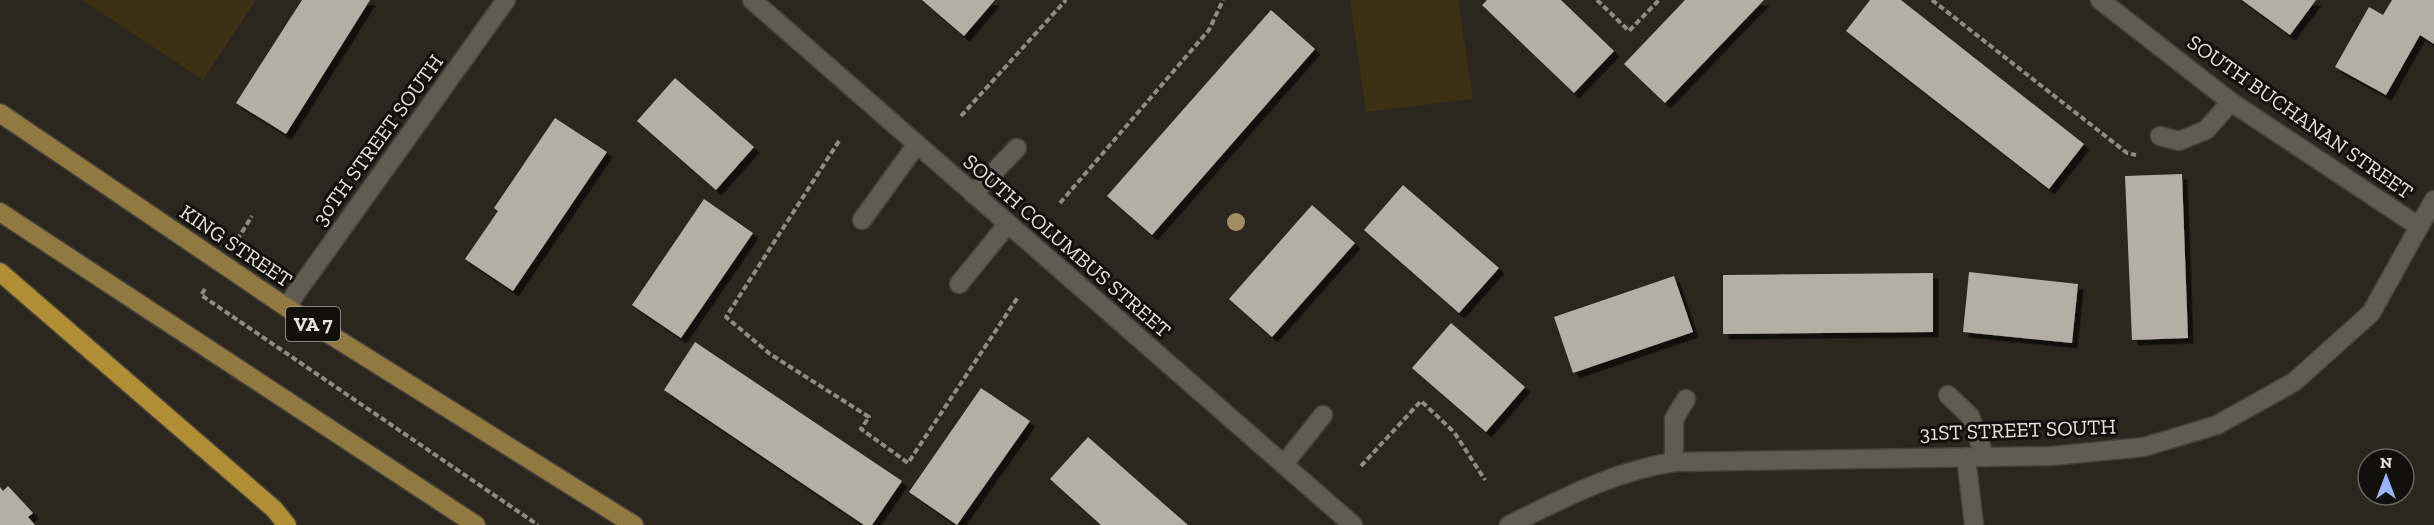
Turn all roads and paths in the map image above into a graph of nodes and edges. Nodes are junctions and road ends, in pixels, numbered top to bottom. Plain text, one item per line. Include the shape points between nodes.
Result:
1 (506, 0) edge
2 (752, 0) edge
3 (1066, 0) edge
4 (1224, 0) edge
5 (1597, 0) edge
6 (1659, 0) edge
7 (1932, 0) edge
8 (2109, 3) edge
9 (2231, 102) junction
10 (0, 113) edge
11 (961, 116) dead end
12 (2160, 136) dead end
13 (838, 141) dead end
14 (917, 144) junction
15 (1017, 148) dead end
16 (2138, 156) dead end
17 (973, 194) junction
18 (2434, 200) edge
19 (1060, 203) dead end
20 (0, 212) edge
21 (252, 216) dead end
22 (862, 220) dead end
23 (1007, 225) junction
24 (2418, 226) junction
25 (222, 263) junction
26 (0, 272) edge
27 (959, 284) dead end
28 (1018, 297) dead end
29 (286, 307) junction
30 (1948, 395) dead end
31 (1686, 399) dead end
32 (1323, 415) dead end
33 (1966, 457) junction
34 (1985, 457) junction
35 (1674, 462) junction
36 (1284, 464) junction
37 (1361, 466) dead end
38 (1485, 480) dead end
39 (287, 525) edge
40 (476, 525) edge
41 (538, 525) edge
42 (634, 525) edge
43 (1353, 525) edge
44 (1509, 525) edge
45 (1974, 525) edge

1 - 29 street, 30TH STREET SOUTH
2 - 14 street, SOUTH COLUMBUS STREET
3 - 11 path
4 - 19 path via 1209,30
5 - 6 path via 1629,32
7 - 16 path via 2127,153
8 - 9 street, SOUTH BUCHANAN STREET
9 - 12 street via 2206,130 2179,141
9 - 24 street, SOUTH BUCHANAN STREET
10 - 25 main road, KING STREET / VA 7
13 - 28 path via 726,316 770,354 869,417 861,429 908,463
14 - 17 street, SOUTH COLUMBUS STREET
14 - 22 street
15 - 17 street
17 - 23 street, SOUTH COLUMBUS STREET
18 - 24 street, 31ST STREET SOUTH
20 - 40 main road
21 - 25 path
23 - 27 street
23 - 36 street, SOUTH COLUMBUS STREET
24 - 34 street, 31ST STREET SOUTH via 2371,313 2294,382 2217,425 2144,447 2052,456
25 - 29 main road, KING STREET / VA 7
25 - 41 path via 201,295
26 - 39 highway via 274,509
29 - 42 main road, KING STREET / VA 7
30 - 34 street via 1970,416
31 - 35 street via 1674,419
32 - 36 street
33 - 34 street, 31ST STREET SOUTH
33 - 35 street, 31ST STREET SOUTH
33 - 45 street
35 - 44 street, 31ST STREET SOUTH via 1647,466 1581,489
36 - 43 street, SOUTH COLUMBUS STREET
37 - 38 path via 1421,402 1454,432

